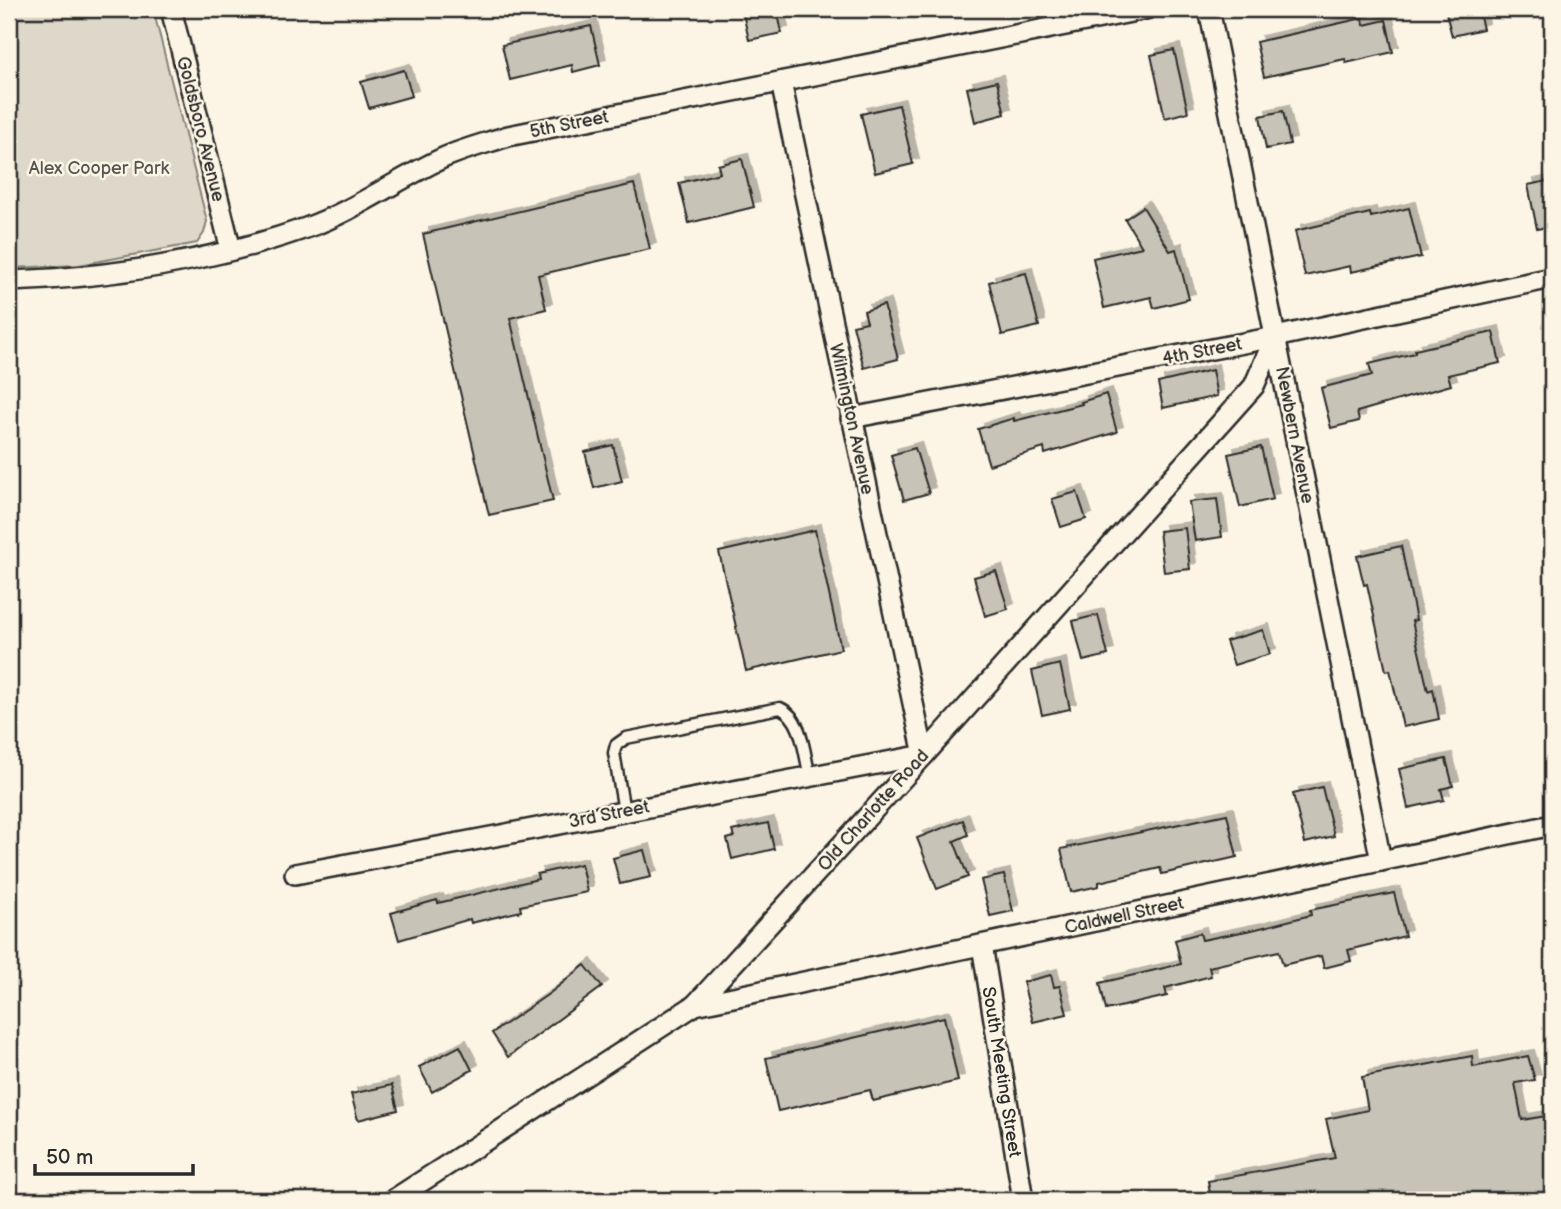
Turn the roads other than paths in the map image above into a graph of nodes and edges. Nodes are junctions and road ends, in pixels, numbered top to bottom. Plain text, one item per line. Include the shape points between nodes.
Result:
1 (171, 9) edge
2 (1146, 9) edge
3 (1209, 9) edge
4 (781, 82) junction
5 (232, 250) junction
6 (1552, 278) edge
7 (9, 281) edge
8 (1275, 337) junction
9 (851, 418) junction
10 (924, 755) junction
11 (810, 776) junction
12 (624, 811) junction
13 (1552, 825) edge
14 (1381, 861) junction
15 (295, 874) dead end
16 (982, 945) junction
17 (695, 1005) junction
18 (393, 1200) edge
19 (1023, 1200) edge

1 - 5 street, Goldsboro Avenue
2 - 4 street, 5th Street
3 - 8 street, Newbern Avenue
4 - 5 street, 5th Street via 508,136 444,157 307,228
4 - 9 street, Wilmington Avenue
5 - 7 street, 5th Street via 154,266
6 - 8 street, 4th Street
8 - 9 street, 4th Street
8 - 10 street, Old Charlotte Road via 1254,386
8 - 14 street, Newbern Avenue
9 - 10 street, Wilmington Avenue
10 - 11 street, 3rd Street
10 - 17 street, Old Charlotte Road
11 - 12 street, 3rd Street
11 - 12 lane via 797,724 790,712 780,708 626,738 614,753
12 - 15 street, 3rd Street
13 - 14 street, Caldwell Street
14 - 16 street, Caldwell Street
16 - 17 street, Caldwell Street
16 - 19 street, South Meeting Street
17 - 18 street, Old Charlotte Road

